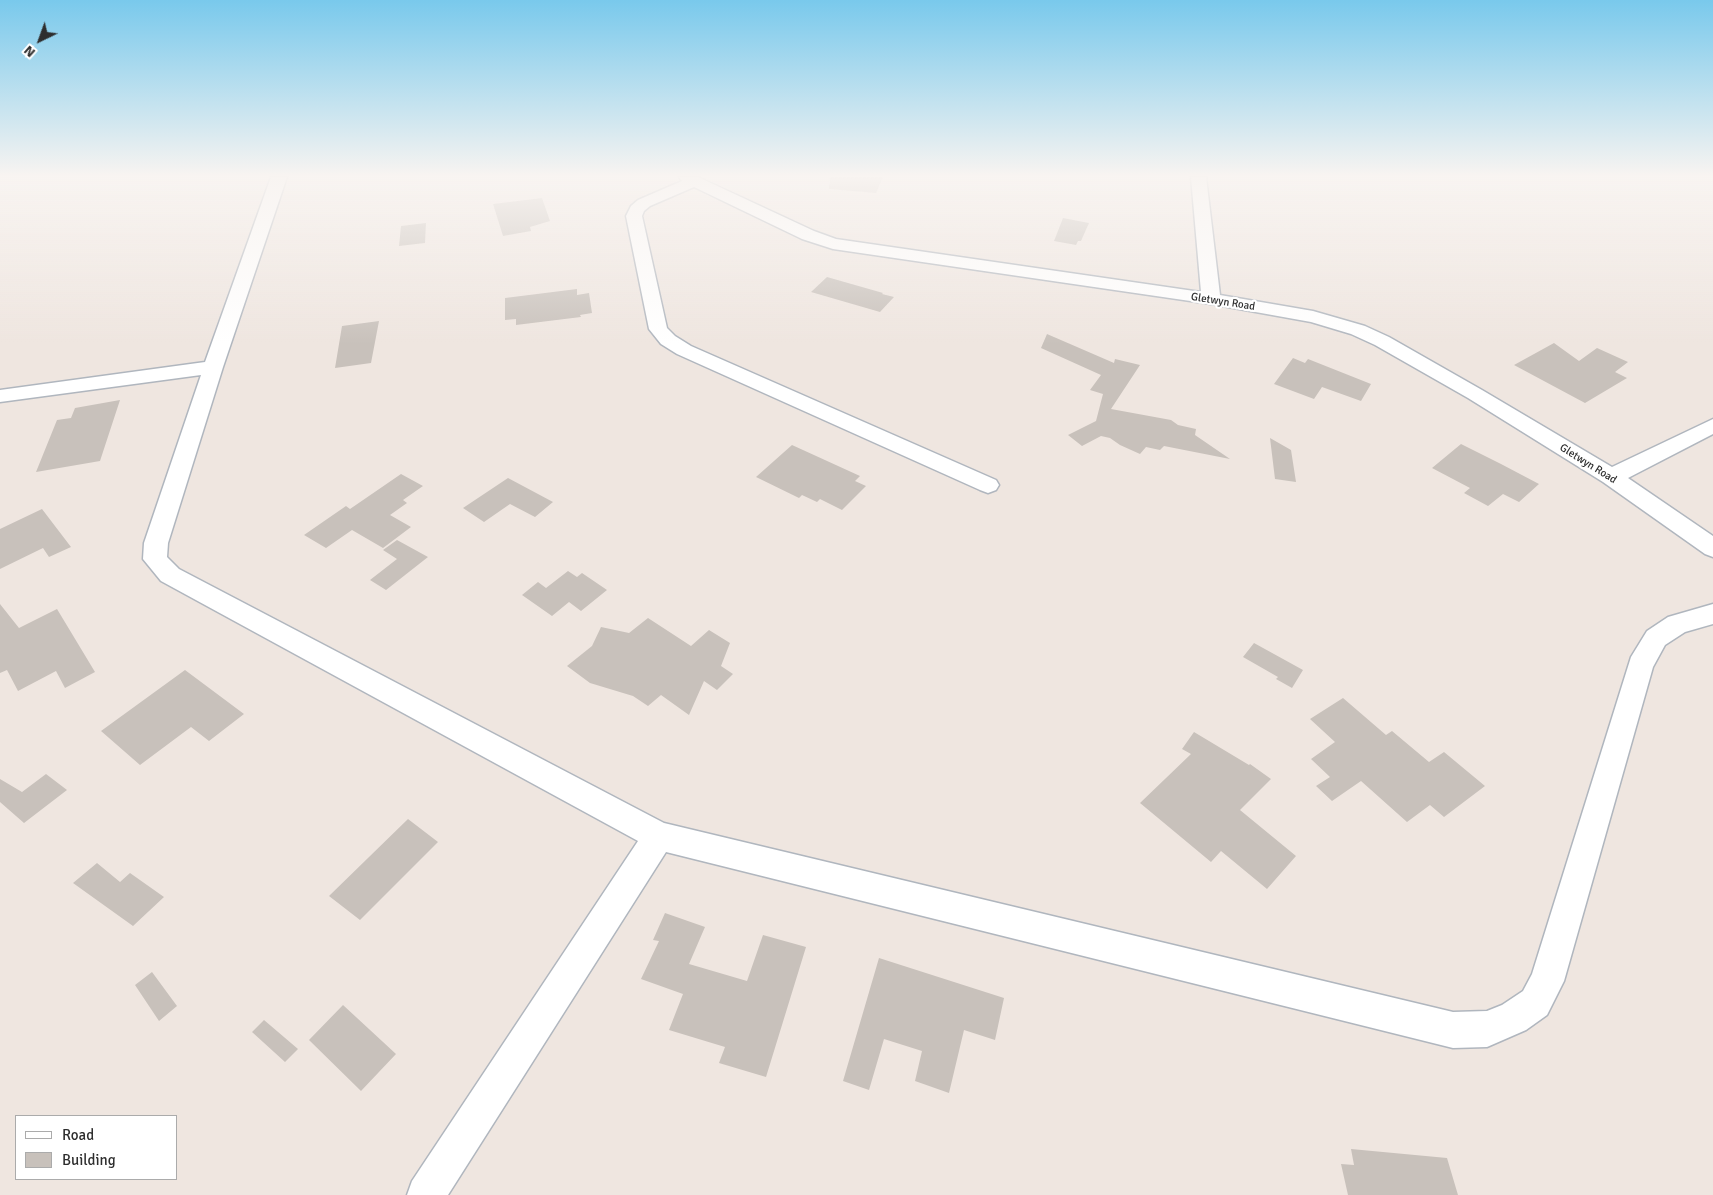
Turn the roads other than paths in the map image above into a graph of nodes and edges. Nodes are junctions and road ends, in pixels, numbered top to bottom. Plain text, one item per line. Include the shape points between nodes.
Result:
1 (260, 233) edge
2 (638, 233) edge
3 (801, 233) edge
4 (1204, 233) edge
5 (1211, 299) junction
6 (213, 366) junction
7 (0, 396) edge
8 (1713, 426) edge
9 (1611, 477) junction
10 (988, 484) dead end
11 (1713, 548) edge
12 (1713, 614) edge
13 (659, 836) junction
14 (426, 1195) edge

1 - 6 street
2 - 10 street via 658,329 668,340 684,350
3 - 5 street, Gletwyn Road via 833,244
4 - 5 street
5 - 9 street, Gletwyn Road via 1313,317 1366,334 1475,394
6 - 7 street
6 - 13 street via 156,543 156,559 163,569
8 - 9 street
9 - 11 street, Gletwyn Road
12 - 13 street via 1678,624 1656,638 1640,665 1547,981 1535,1003 1514,1018 1487,1029 1453,1030
13 - 14 street

